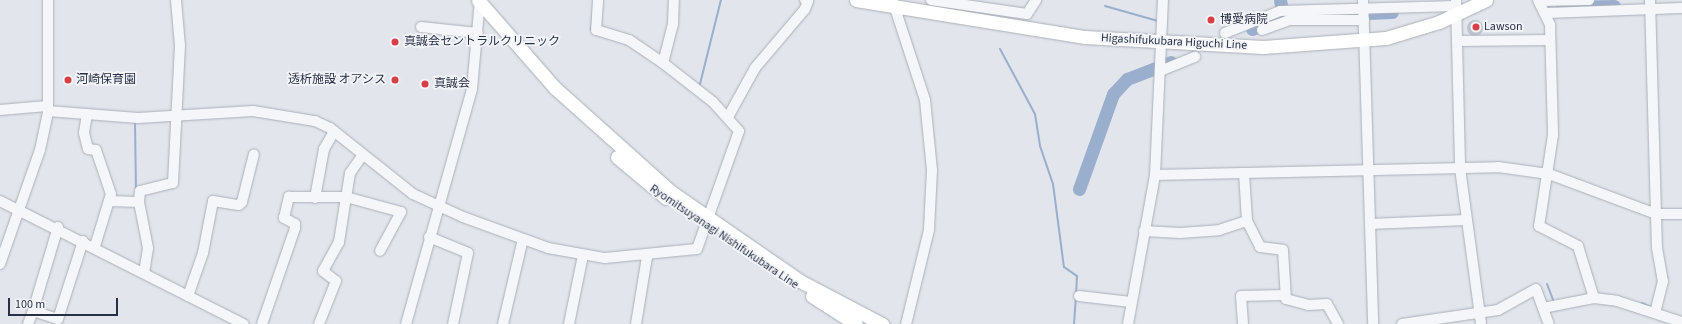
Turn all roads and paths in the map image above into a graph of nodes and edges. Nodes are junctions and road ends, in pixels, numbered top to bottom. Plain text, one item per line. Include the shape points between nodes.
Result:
1 (48, 0) edge
2 (176, 0) edge
3 (598, 0) edge
4 (674, 0) edge
5 (805, 0) edge
6 (856, 0) edge
7 (931, 0) edge
8 (1036, 0) edge
9 (1163, 0) edge
10 (1486, 0) edge
11 (1589, 0) edge
12 (1538, 1) edge
13 (894, 3) edge
14 (477, 4) edge
15 (1650, 5) edge
16 (1456, 7) edge
17 (1682, 8) edge
18 (1364, 11) edge
19 (1545, 13) junction
20 (1003, 17) junction
21 (421, 27) dead end
22 (1262, 30) dead end
23 (478, 33) junction
24 (1225, 33) dead end
25 (1550, 40) junction
26 (1365, 41) junction
27 (1457, 42) junction
28 (1162, 44) junction
29 (1195, 57) dead end
30 (663, 62) junction
31 (1161, 68) junction
32 (48, 109) junction
33 (0, 110) edge
34 (87, 114) junction
35 (728, 117) junction
36 (174, 118) junction
37 (334, 132) junction
38 (254, 154) dead end
39 (362, 156) junction
40 (1460, 168) junction
41 (1370, 171) junction
42 (1244, 173) junction
43 (1549, 174) junction
44 (1155, 175) junction
45 (346, 197) junction
46 (315, 198) junction
47 (0, 201) edge
48 (109, 201) junction
49 (139, 202) junction
50 (437, 207) junction
51 (21, 209) junction
52 (1656, 214) junction
53 (1682, 214) edge
54 (1466, 220) junction
55 (1247, 221) junction
56 (706, 223) junction
57 (1370, 224) junction
58 (58, 227) junction
59 (1144, 231) junction
60 (429, 237) junction
61 (523, 239) junction
62 (83, 241) junction
63 (95, 246) junction
64 (380, 251) dead end
65 (582, 255) junction
66 (643, 255) junction
67 (0, 264) edge
68 (144, 272) junction
69 (188, 296) junction
70 (1079, 296) dead end
71 (1284, 296) junction
72 (1592, 296) junction
73 (1131, 302) junction
74 (1543, 308) junction
75 (32, 311) junction
76 (1479, 312) junction
77 (1655, 312) junction
78 (1682, 322) edge
79 (28, 324) edge
80 (244, 324) edge
81 (262, 324) edge
82 (319, 324) edge
83 (406, 324) edge
84 (453, 324) edge
85 (503, 324) edge
86 (570, 324) edge
87 (636, 324) edge
88 (856, 324) edge
89 (882, 324) edge
90 (906, 324) edge
91 (1128, 324) edge
92 (1243, 324) edge
93 (1338, 324) edge
94 (1373, 324) edge
95 (1402, 324) edge
96 (1481, 324) edge
97 (1549, 324) edge

1 - 32 street
2 - 36 street via 180,53
3 - 30 street via 596,30 629,40
4 - 30 street via 673,24
5 - 35 street via 808,1 805,8 755,68
6 - 13 main road, Higashifukubara Higuchi Line
7 - 20 street
8 - 20 street via 1027,14
9 - 28 street
10 - 16 main road, Higashifukubara Higuchi Line
11 - 12 street
12 - 19 street
13 - 20 main road, Higashifukubara Higuchi Line
13 - 90 street via 925,100 932,170 929,230
14 - 23 street
14 - 56 main road, Ryomitsuyanagi Nishifukubara Line via 560,104 642,180
15 - 17 street
15 - 19 street
15 - 52 street
16 - 18 street
16 - 26 main road, Higashifukubara Higuchi Line via 1408,32
16 - 27 street
18 - 22 street via 1289,20
18 - 24 street via 1280,11
18 - 26 street
19 - 25 street
20 - 28 main road, Higashifukubara Higuchi Line via 1085,37
21 - 23 street
23 - 50 street via 472,89
25 - 27 street
25 - 43 street via 1553,135
26 - 28 main road, Higashifukubara Higuchi Line via 1263,46
26 - 41 street
27 - 40 street
28 - 31 street
29 - 31 street
30 - 35 street
31 - 44 street
32 - 33 street
32 - 34 street
32 - 51 street via 40,150
34 - 36 street
34 - 48 street via 84,133 88,149 96,150 110,184
35 - 56 street via 739,131
36 - 37 street via 253,111 315,121
36 - 49 street via 173,183 140,191
37 - 39 street
37 - 46 street via 324,149
38 - 69 street via 242,202 239,205 214,201 203,252
39 - 45 street via 350,173
39 - 50 street via 390,179
40 - 41 street
40 - 43 street via 1498,167
40 - 54 street
41 - 42 street
41 - 57 street
42 - 44 street
42 - 55 street
43 - 52 street
43 - 72 street via 1539,226 1578,246 1585,258
44 - 59 street
45 - 46 street
45 - 64 street via 401,212
45 - 82 street via 339,242 323,271 336,281
46 - 81 street via 289,197 284,218 295,226
47 - 51 street
48 - 49 street
48 - 63 street
49 - 68 street via 148,248
50 - 60 street
50 - 61 street
51 - 58 street
51 - 67 street
52 - 53 street
52 - 77 street via 1663,281
54 - 57 street
54 - 76 street
55 - 59 street via 1220,230 1180,233
55 - 71 street via 1260,247 1283,250
56 - 66 street via 697,249
56 - 88 main road, Ryomitsuyanagi Nishifukubara Line
56 - 89 main road, Ryomitsuyanagi Nishifukubara Line via 800,281
57 - 94 street
58 - 62 street
58 - 75 street
59 - 73 street
60 - 83 street
60 - 84 street via 468,253
61 - 65 street
61 - 85 street
62 - 63 street
62 - 75 street via 58,319
63 - 68 street
65 - 66 street
65 - 86 street
66 - 87 street via 647,257
68 - 69 street
69 - 80 street
70 - 73 street
71 - 92 street via 1241,296
71 - 93 street via 1286,300 1308,305 1327,304
72 - 74 street
72 - 77 street via 1617,300
73 - 91 street
74 - 76 street via 1536,290 1498,310
74 - 97 street
75 - 79 street
76 - 95 street
76 - 96 street
77 - 78 street

